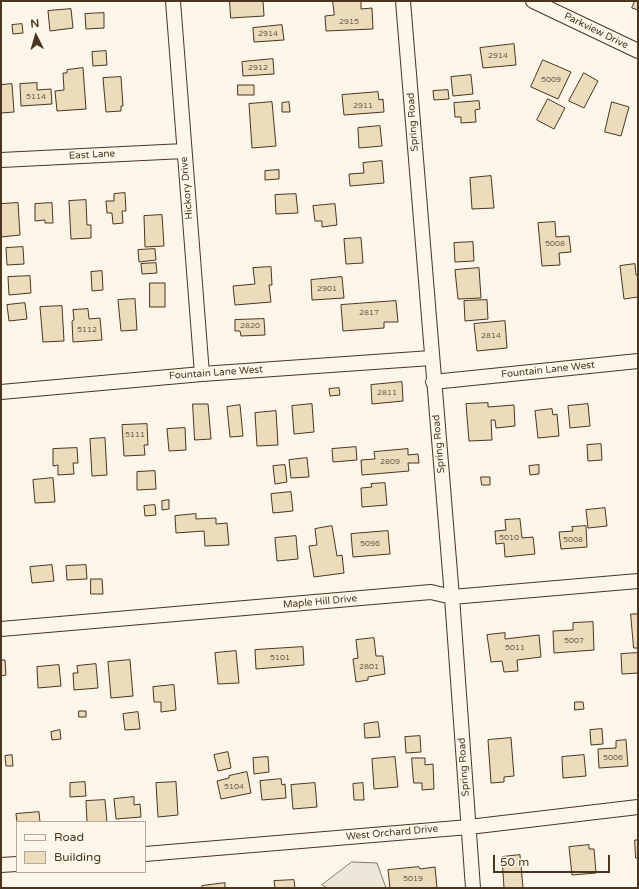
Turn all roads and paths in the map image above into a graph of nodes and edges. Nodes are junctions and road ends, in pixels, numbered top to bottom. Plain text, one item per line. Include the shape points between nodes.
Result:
1 (173, 1) edge
2 (403, 1) edge
3 (533, 1) edge
4 (638, 51) edge
5 (184, 150) junction
6 (1, 160) edge
7 (431, 358) junction
8 (638, 361) edge
9 (202, 374) junction
10 (433, 382) junction
11 (1, 392) edge
12 (638, 581) edge
13 (452, 597) junction
14 (1, 629) edge
15 (638, 807) edge
16 (469, 827) junction
17 (146, 854) edge
18 (16, 864) edge
19 (1, 865) edge
20 (473, 888) edge

1 - 5 street, Hickory Drive
2 - 7 street, Spring Road
3 - 4 street, Parkview Drive
5 - 6 street, East Lane
5 - 9 street, Hickory Drive
7 - 9 street, Fountain Lane West
7 - 10 street, Spring Road
8 - 10 street, Fountain Lane West
9 - 11 street, Fountain Lane West
10 - 13 street, Spring Road
12 - 13 street, Maple Hill Drive
13 - 14 street, Maple Hill Drive via 431,592
13 - 16 street, Spring Road
15 - 16 street, West Orchard Drive
16 - 17 street, West Orchard Drive
16 - 20 street, Spring Road
18 - 19 street

